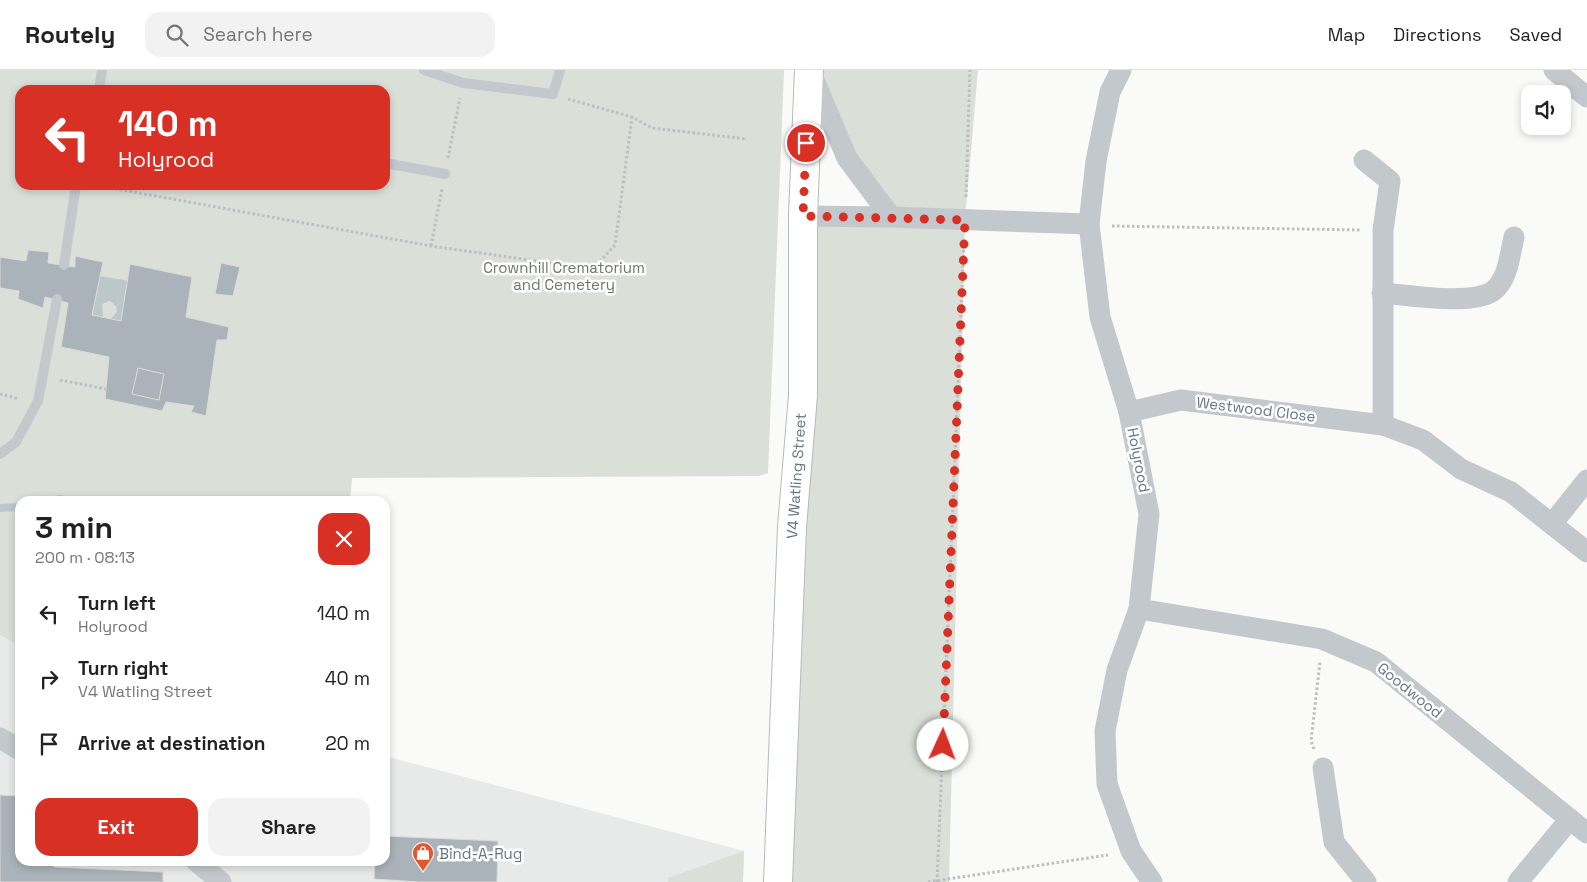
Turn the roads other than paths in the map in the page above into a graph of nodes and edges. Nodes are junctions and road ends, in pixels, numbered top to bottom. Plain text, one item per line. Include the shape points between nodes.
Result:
1 (102, 70) edge
2 (424, 70) edge
3 (560, 70) edge
4 (809, 70) edge
5 (1121, 70) edge
6 (1554, 70) edge
7 (100, 85) edge
8 (1587, 97) edge
9 (1364, 160) dead end
10 (390, 164) edge
11 (445, 174) dead end
12 (75, 190) edge
13 (803, 216) junction
14 (891, 217) junction
15 (1089, 224) junction
16 (1514, 237) dead end
17 (64, 265) dead end
18 (1382, 293) junction
19 (57, 299) dead end
20 (1129, 412) junction
21 (1383, 424) junction
22 (0, 454) edge
23 (1587, 480) edge
24 (1552, 524) junction
25 (1587, 552) edge
26 (1139, 609) junction
27 (0, 738) edge
28 (15, 747) edge
29 (1322, 768) road end
30 (1570, 819) junction
31 (1587, 833) edge
32 (202, 866) edge
33 (221, 882) edge
34 (778, 882) edge
35 (1152, 882) edge
36 (1366, 882) edge
37 (1518, 882) edge

1 - 7 lane
2 - 3 lane via 464,83 553,94
4 - 13 street, V4 Watling Street
4 - 14 street via 847,158
5 - 15 street, Holyrood via 1110,92
6 - 8 street
9 - 18 street via 1390,181 1383,230
10 - 11 lane
12 - 17 lane
13 - 14 street
13 - 34 street, V4 Watling Street via 803,395 792,527
14 - 15 street
15 - 20 street, Holyrood via 1100,317
16 - 18 street via 1507,271 1494,290 1472,299
18 - 21 street
19 - 22 lane via 38,401 16,442
20 - 21 street, Westwood Close via 1181,400
20 - 26 street, Holyrood via 1149,514
21 - 24 street, Westwood Close via 1423,440 1461,469 1511,492
23 - 24 street
24 - 25 street, Westwood Close
26 - 30 street, Goodwood via 1322,639 1376,662
26 - 35 street, Holyrood via 1117,670 1104,731 1107,784 1131,851
27 - 28 street
29 - 36 street via 1334,842
30 - 31 street, Goodwood
30 - 37 street
32 - 33 street

